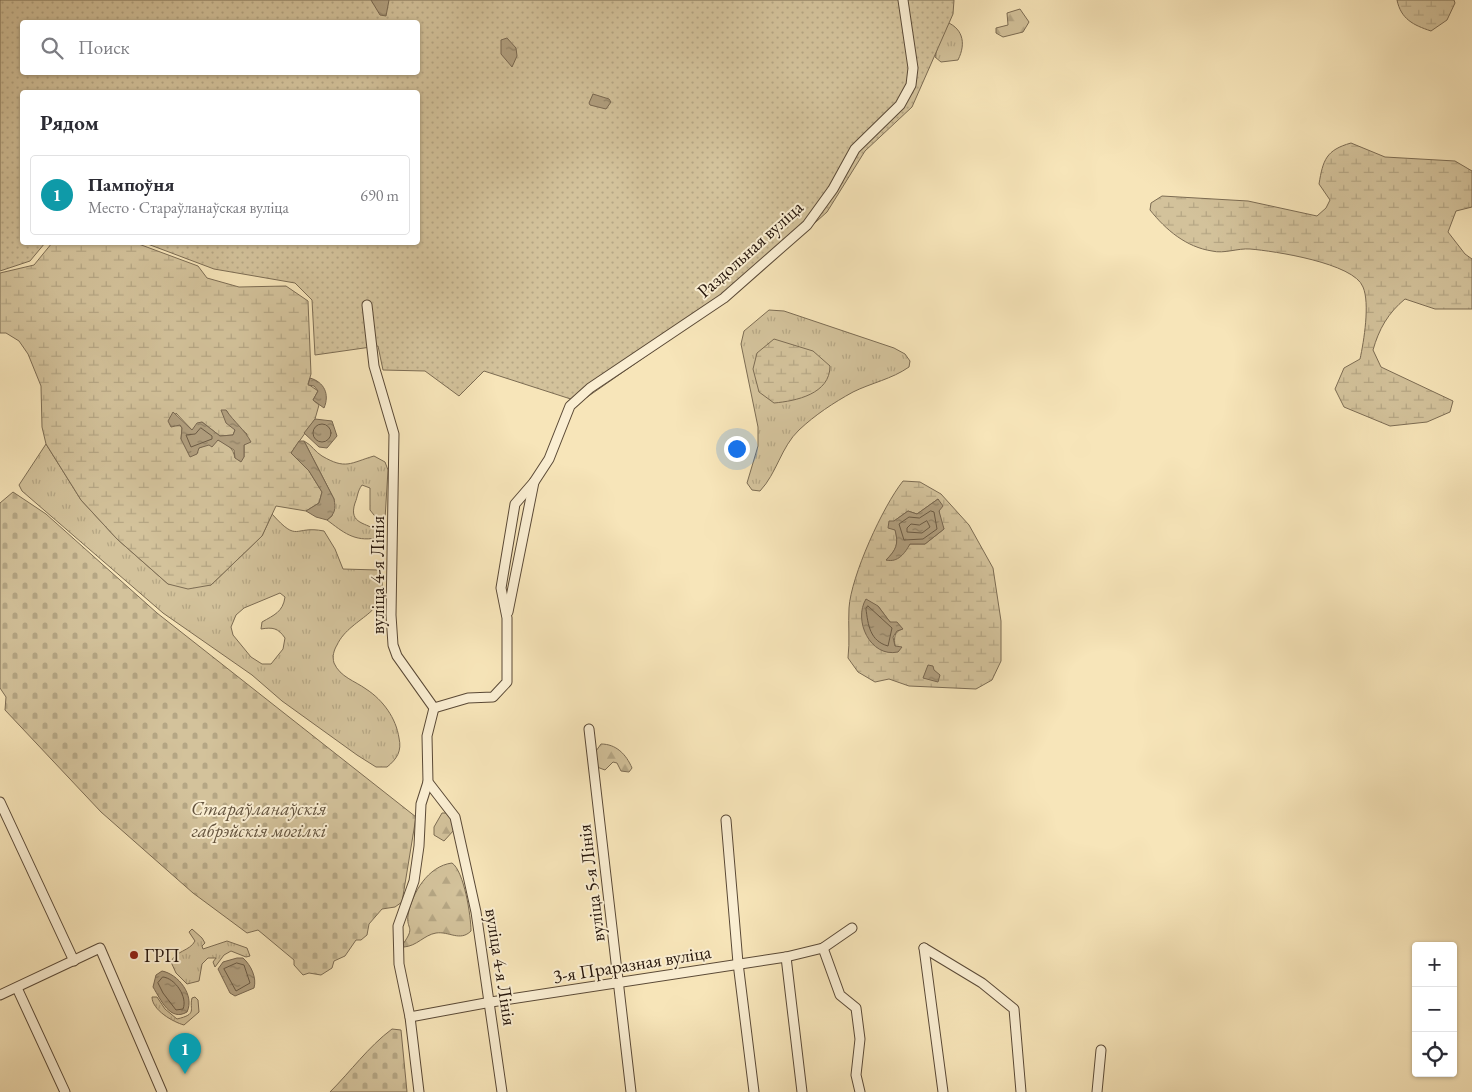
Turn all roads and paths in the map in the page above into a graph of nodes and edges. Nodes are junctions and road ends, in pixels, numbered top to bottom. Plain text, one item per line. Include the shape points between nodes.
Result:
1 (903, 0) edge
2 (367, 305) dead end
3 (534, 482) junction
4 (507, 618) junction
5 (434, 708) junction
6 (589, 729) dead end
7 (428, 782) junction
8 (0, 802) edge
9 (726, 820) dead end
10 (852, 928) dead end
11 (823, 948) junction
12 (786, 957) junction
13 (74, 962) junction
14 (738, 963) junction
15 (619, 983) junction
16 (17, 988) junction
17 (0, 995) edge
18 (491, 1002) junction
19 (410, 1017) junction
20 (1101, 1050) dead end
21 (66, 1092) edge
22 (162, 1092) edge
23 (419, 1092) edge
24 (502, 1092) edge
25 (632, 1092) edge
26 (754, 1092) edge
27 (802, 1092) edge
28 (860, 1092) edge
29 (943, 1092) edge
30 (1021, 1092) edge
31 (1097, 1092) edge

1 - 3 street, Раздольная вуліца via 913,68 911,85 900,105 855,149 833,190 807,225 724,298 590,388 570,406 549,459
2 - 5 street, вуліца 4-я Лінія via 374,366 394,434 393,645 397,656
3 - 4 street
3 - 4 street via 515,504 501,588
4 - 5 street via 507,682 493,697 468,698
5 - 7 street via 427,736
6 - 15 street, вуліца 5-я Лінія
7 - 18 street, вуліца 4-я Лінія via 455,817
7 - 19 street via 421,804 420,846 414,881 398,926 399,964
8 - 13 street
9 - 14 street
10 - 11 street, 3-я Праразная вуліца
11 - 12 street, 3-я Праразная вуліца
11 - 28 street via 840,995 856,1008 860,1039 856,1075
12 - 14 street, 3-я Праразная вуліца
12 - 27 street
13 - 16 street
13 - 22 street via 100,948
14 - 15 street, 3-я Праразная вуліца
14 - 26 street
15 - 18 street, 3-я Праразная вуліца
15 - 25 street, вуліца 5-я Лінія
16 - 17 street
16 - 21 street
18 - 19 street, 3-я Праразная вуліца
18 - 24 street, вуліца 4-я Лінія
19 - 23 street
20 - 31 street
29 - 30 street via 924,948 982,983 1014,1009

